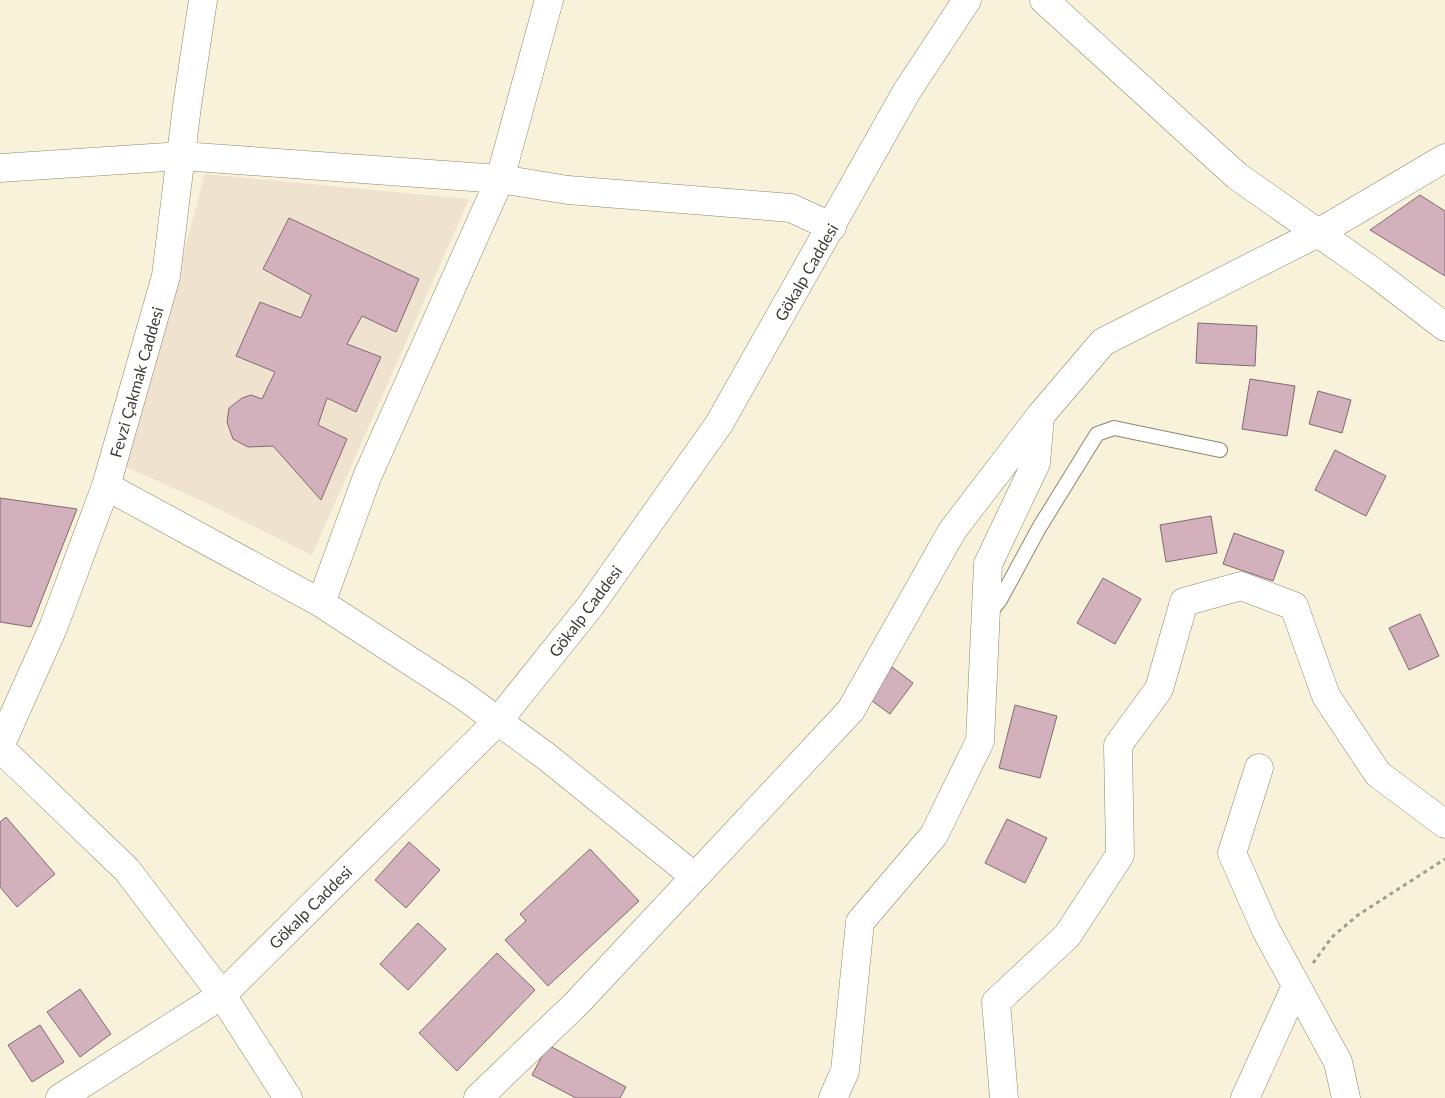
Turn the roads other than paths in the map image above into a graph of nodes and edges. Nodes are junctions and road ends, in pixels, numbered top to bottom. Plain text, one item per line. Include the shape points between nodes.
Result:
1 (203, 0) edge
2 (549, 0) edge
3 (967, 0) edge
4 (1044, 0) edge
5 (182, 156) junction
6 (1445, 158) edge
7 (0, 168) edge
8 (500, 179) junction
9 (832, 227) junction
10 (1318, 233) junction
11 (1445, 327) edge
12 (1040, 416) junction
13 (1220, 450) dead end
14 (106, 486) junction
15 (321, 603) junction
16 (985, 618) junction
17 (498, 721) junction
18 (0, 747) edge
19 (1259, 768) dead end
20 (1445, 824) edge
21 (695, 877) junction
22 (1296, 986) junction
23 (222, 995) junction
24 (60, 1098) edge
25 (288, 1098) edge
26 (478, 1098) edge
27 (833, 1098) edge
28 (1004, 1098) edge
29 (1245, 1098) edge
30 (1346, 1098) edge

1 - 5 street, Fevzi Çakmak Caddesi
2 - 8 street
3 - 9 street, Gökalp Caddesi via 907,91
4 - 10 street via 1237,176
5 - 7 street
5 - 8 street
5 - 14 street, Fevzi Çakmak Caddesi via 166,276
6 - 10 street
8 - 9 street via 568,190 791,208
8 - 15 street via 367,477
9 - 17 street, Gökalp Caddesi via 719,424 592,605
10 - 11 street
10 - 12 street via 1103,342
12 - 16 street via 1036,463 988,564
12 - 21 street via 952,531 851,710
13 - 16 lane via 1114,428 1097,434 1039,528 1000,600
14 - 15 street
14 - 18 street, Fevzi Çakmak Caddesi via 53,628
15 - 17 street
16 - 27 street via 980,741 934,835 860,922 845,1071
17 - 21 street
17 - 23 street, Gökalp Caddesi
18 - 23 street via 127,870
19 - 22 street via 1232,853 1266,930
20 - 28 street via 1378,774 1326,696 1294,606 1241,586 1184,602 1159,689 1118,745 1120,855 1067,936 996,1002
21 - 26 street via 577,1003
22 - 29 street
22 - 30 street via 1338,1062
23 - 24 street, Gökalp Caddesi
23 - 25 street

